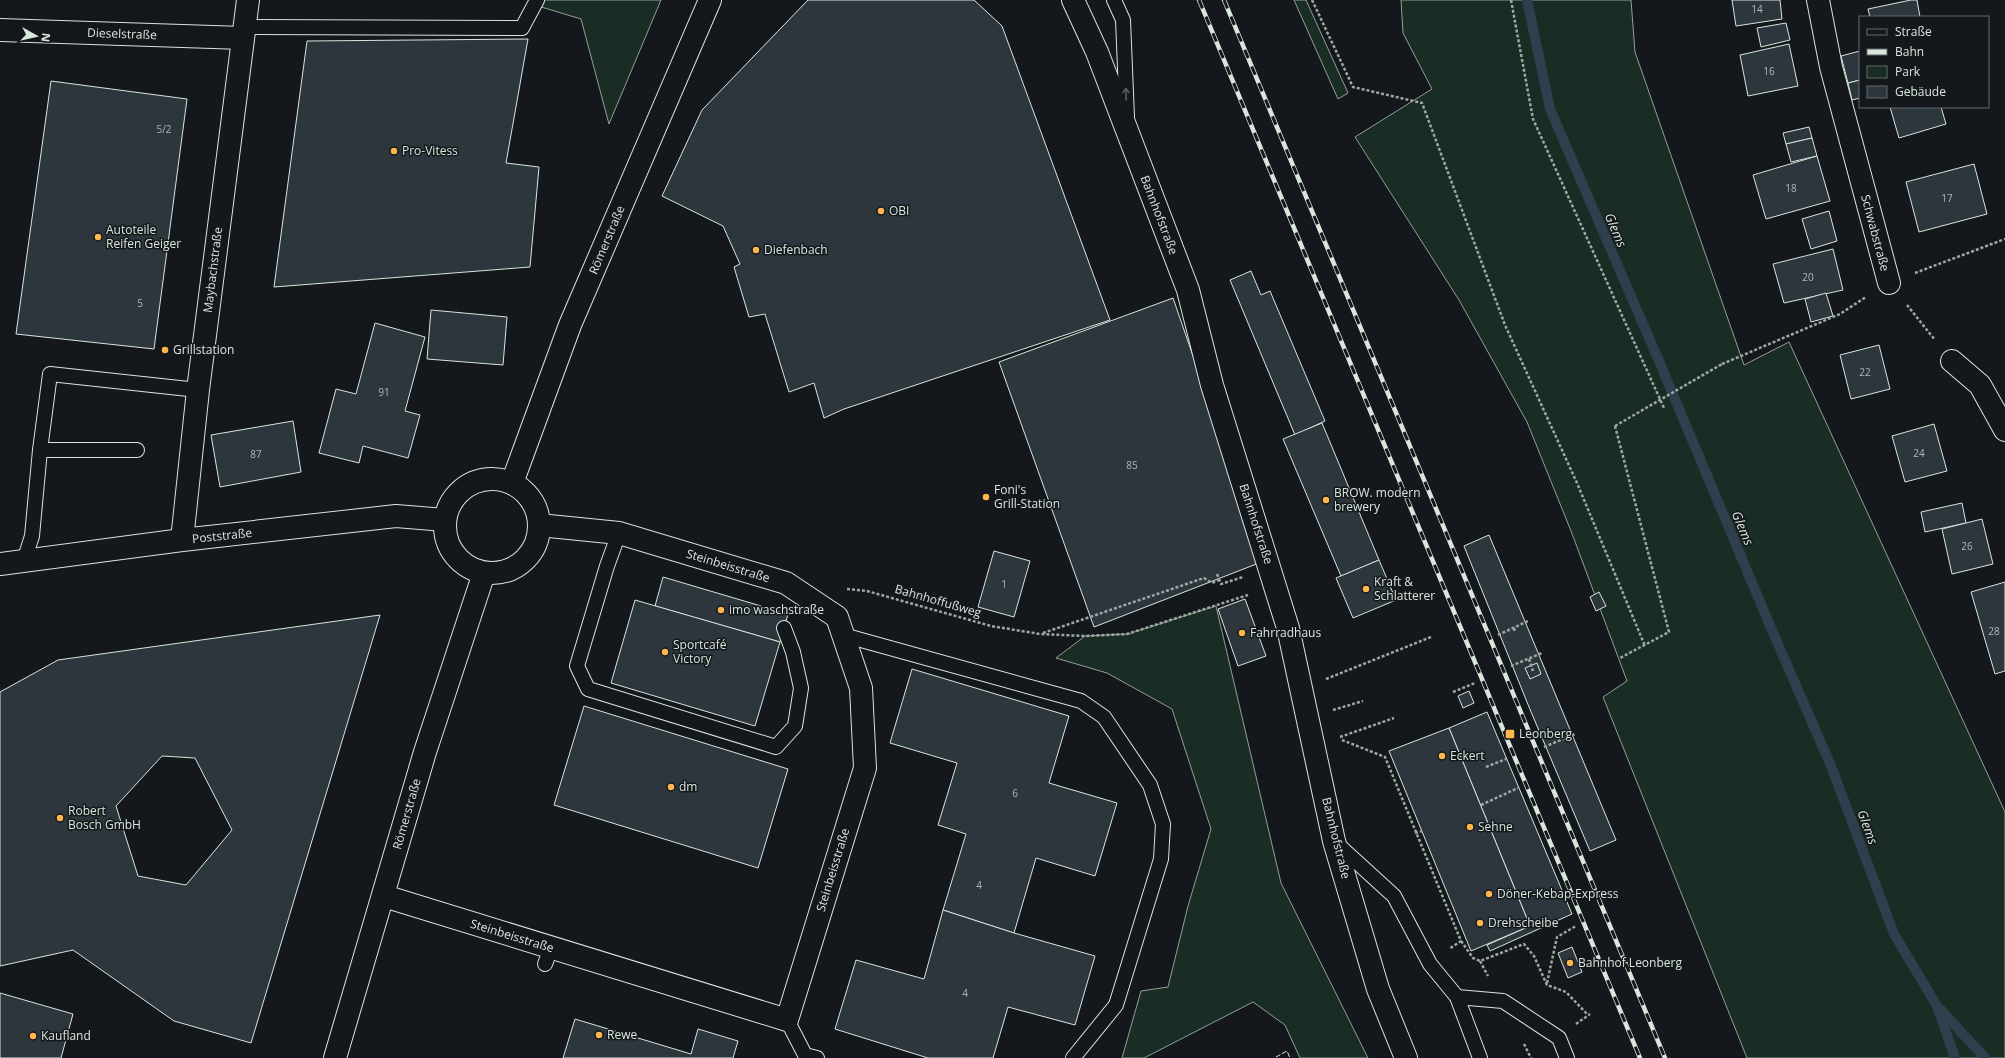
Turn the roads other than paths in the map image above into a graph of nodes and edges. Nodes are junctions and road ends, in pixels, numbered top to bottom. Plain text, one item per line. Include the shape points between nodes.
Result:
1 (248, 0) edge
2 (537, 0) edge
3 (710, 0) edge
4 (1073, 0) edge
5 (1114, 0) edge
6 (1818, 0) edge
7 (0, 30) edge
8 (244, 32) junction
9 (1128, 133) junction
10 (1889, 283) road end
11 (1952, 361) road end
12 (198, 390) junction
13 (2005, 430) edge
14 (40, 450) junction
15 (138, 450) dead end
16 (512, 483) junction
17 (445, 520) junction
18 (539, 526) junction
19 (619, 532) junction
20 (182, 540) junction
21 (24, 561) junction
22 (0, 564) edge
23 (484, 573) junction
24 (784, 628) dead end
25 (843, 635) junction
26 (1334, 841) junction
27 (384, 896) junction
28 (1456, 997) junction
29 (787, 1020) junction
30 (335, 1058) edge
31 (817, 1058) edge
32 (1073, 1058) edge
33 (1406, 1058) edge
34 (1480, 1058) edge
35 (1567, 1058) edge

1 - 8 street, Maybachstraße
2 - 8 lane via 522,28
3 - 16 street, Römerstraße via 570,325
4 - 9 street, Bahnhofstraße via 1097,52
9 -> 5 lane via 1123,20
6 - 10 street, Schwabstraße via 1833,75
7 - 8 street, Dieselstraße
8 - 12 street, Maybachstraße
9 - 26 street, Bahnhofstraße via 1188,290 1208,385 1288,628
11 - 13 street via 1980,385
12 - 14 lane via 50,374
12 - 20 street, Maybachstraße
14 - 15 lane
14 - 21 lane via 32,536
16 - 17 street via 498,479 469,484 457,493 449,505
16 - 18 street via 532,500
17 - 20 street, Poststraße via 396,516
17 - 23 street via 445,534 450,548 459,560 470,568
18 - 19 street, Steinbeisstraße
18 - 23 street via 536,542 528,556 520,563 501,572
19 - 24 lane via 577,666 588,689 776,746 794,726 801,688 793,652
19 - 25 street, Steinbeisstraße via 786,583 837,617
20 - 21 street, Poststraße
21 - 22 street, Poststraße
23 - 27 street, Römerstraße via 425,752
25 - 29 street, Steinbeisstraße via 861,688 865,768
25 - 32 lane via 1081,701 1104,717 1150,785 1163,824 1161,859 1116,1005
26 - 28 lane via 1394,896 1430,964
26 - 33 street, Bahnhofstraße via 1378,990
27 - 29 street, Steinbeisstraße via 548,956
27 - 30 street, Römerstraße
28 - 34 lane
28 - 35 lane via 1503,1001 1559,1038
29 - 31 lane via 805,1055

